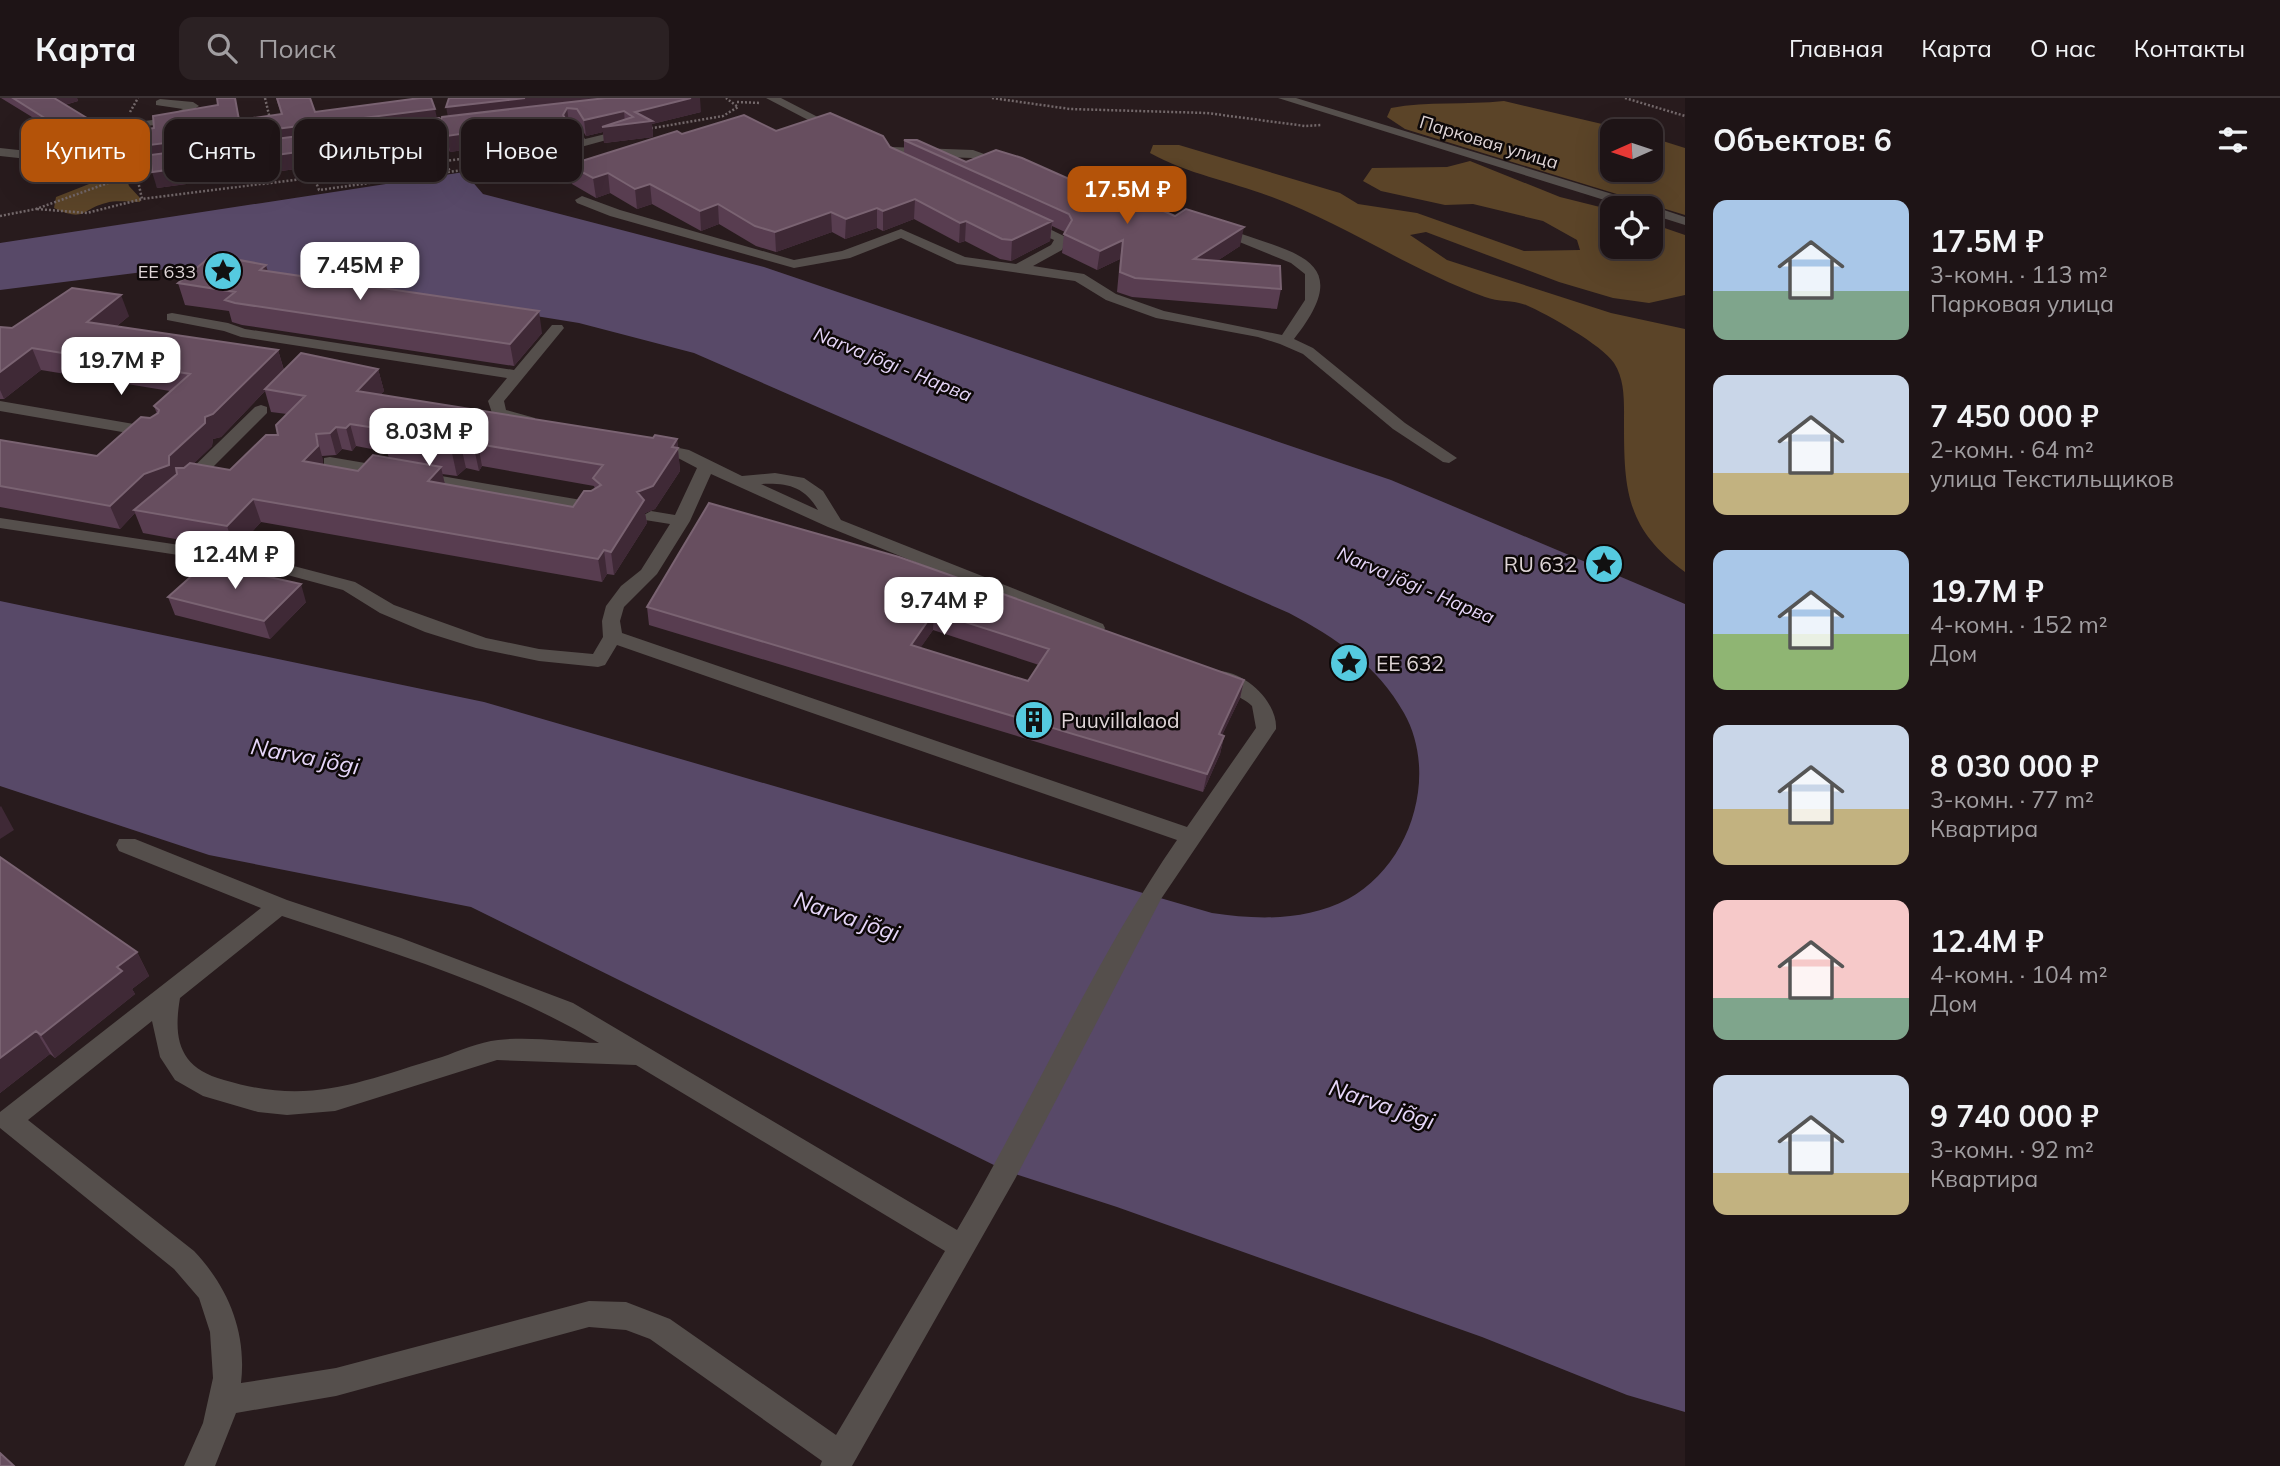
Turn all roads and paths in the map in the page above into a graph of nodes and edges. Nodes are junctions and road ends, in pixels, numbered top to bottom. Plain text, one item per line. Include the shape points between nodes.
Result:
1 (265, 98) edge
2 (726, 98) edge
3 (772, 98) edge
4 (992, 98) edge
5 (1284, 98) edge
6 (1625, 98) edge
7 (164, 101) edge
8 (1685, 116) edge
9 (137, 119) edge
10 (270, 119) edge
11 (1357, 120) junction
12 (150, 124) edge
13 (626, 133) joint
14 (582, 143) edge
15 (890, 151) junction
16 (0, 152) edge
17 (21, 154) edge
18 (447, 166) edge
19 (907, 166) edge
20 (1013, 167) edge
21 (282, 170) edge
22 (461, 170) edge
23 (447, 172) edge
24 (450, 172) junction
25 (294, 180) edge
26 (285, 181) junction
27 (106, 182) edge
28 (137, 182) edge
29 (316, 182) edge
30 (377, 182) edge
31 (1066, 183) edge
32 (1604, 196) edge
33 (142, 199) junction
34 (582, 200) dead end
35 (36, 209) junction
36 (1663, 214) edge
37 (0, 216) edge
38 (1014, 216) edge
39 (1173, 217) edge
40 (1685, 221) edge
41 (1200, 225) edge
42 (1018, 269) junction
43 (172, 317) dead end
44 (544, 325) dead end
45 (1285, 341) junction
46 (323, 346) junction
47 (306, 362) edge
48 (518, 375) junction
49 (266, 403) edge
50 (0, 406) edge
51 (548, 425) edge
52 (157, 433) edge
53 (629, 442) edge
54 (224, 444) junction
55 (252, 449) edge
56 (1449, 458) dead end
57 (330, 462) dead end
58 (706, 466) junction
59 (187, 484) edge
60 (593, 507) edge
61 (651, 516) dead end
62 (141, 522) edge
63 (681, 522) junction
64 (0, 523) edge
65 (121, 541) junction
66 (613, 637) junction
67 (1118, 637) edge
68 (1195, 668) edge
69 (1192, 837) junction
70 (127, 845) dead end
71 (279, 906) junction
72 (169, 993) junction
73 (640, 1055) junction
74 (3, 1120) edge
75 (962, 1247) junction
76 (225, 1400) junction
77 (838, 1461) edge
78 (199, 1466) edge

1 - 10 path
2 - 13 path via 738,107 723,116
3 - 15 street
4 - 11 path via 1070,109 1206,113 1305,126
5 - 11 street, Парковая улица
6 - 8 path
7 - 9 street
7 - 12 street via 193,106 185,115
11 - 32 street, Парковая улица
13 - 14 street
15 - 19 street
15 - 20 street via 957,152
16 - 17 street
18 - 24 path
21 - 26 path
22 - 24 path
23 - 24 path
25 - 26 path
26 - 33 path
27 - 35 path
28 - 33 path
29 - 30 path via 319,190
31 - 39 street
33 - 35 path via 87,214
34 - 42 street via 794,264 845,255 901,233 962,261
35 - 37 path
36 - 40 street
38 - 42 street via 1061,238 1057,247
41 - 45 street via 1296,260 1312,272 1316,294
42 - 45 street via 1079,277 1111,297 1149,311
43 - 46 street
44 - 48 street via 557,328
45 - 56 street via 1308,351 1399,426
46 - 47 street
46 - 48 street
48 - 51 street via 495,407 508,416
49 - 54 street
50 - 52 street
53 - 58 street via 683,454
54 - 55 street
54 - 59 street
57 - 60 street
58 - 63 street
58 - 67 street via 834,523
61 - 63 street
62 - 65 street
63 - 66 street via 649,574 615,606
64 - 65 street
65 - 66 street via 260,562 349,586 432,628 516,650 598,661
66 - 69 street
68 - 69 street via 1247,689 1263,703 1268,719 1266,729
69 - 75 street via 1152,894
70 - 71 street
71 - 72 street
71 - 73 street via 564,1010
72 - 73 street via 163,1026 172,1057 184,1073 203,1085 258,1101 335,1100 497,1049
72 - 74 street
73 - 75 street
74 - 76 street via 184,1260 207,1286 223,1318
75 - 77 street
76 - 77 street via 336,1382 589,1314 626,1316 660,1329
76 - 78 street

